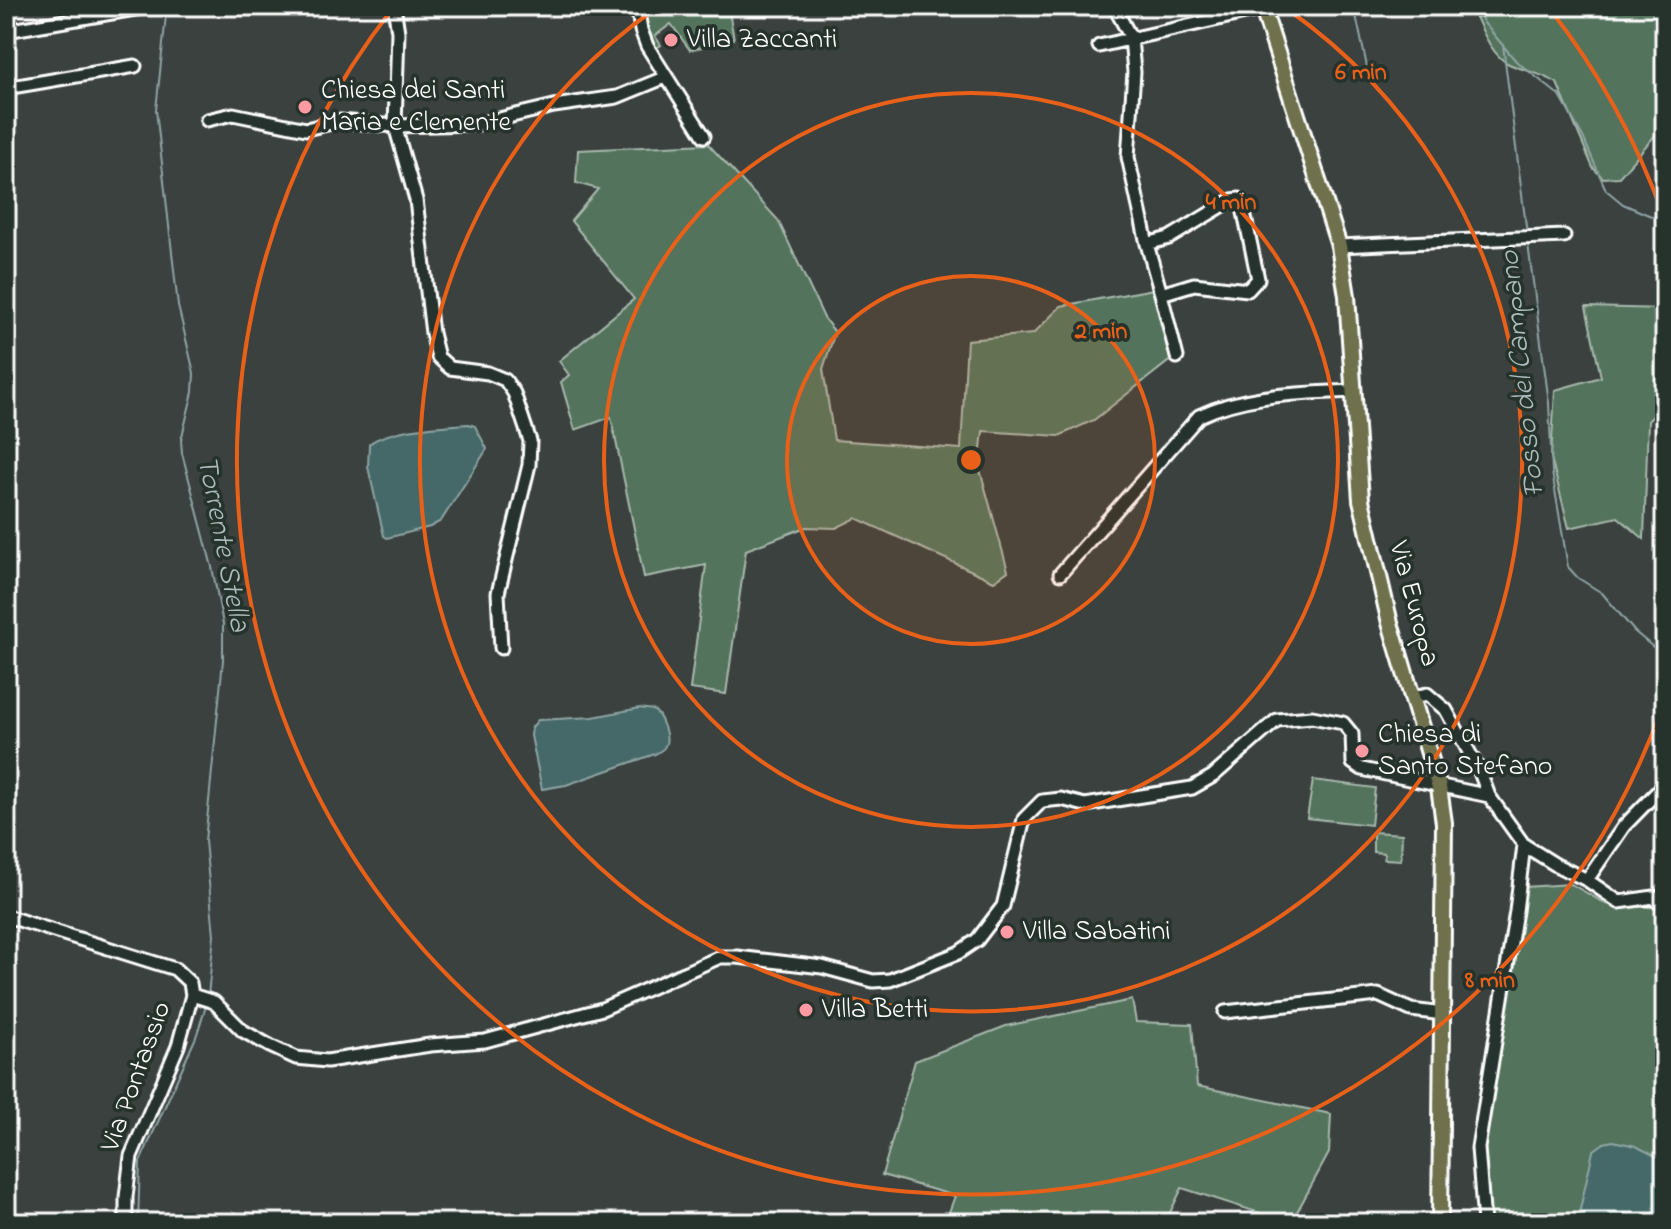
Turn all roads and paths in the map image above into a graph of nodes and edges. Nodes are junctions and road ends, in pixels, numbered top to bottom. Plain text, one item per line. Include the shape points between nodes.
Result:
1 (394, 6) edge
2 (637, 6) edge
3 (1114, 6) edge
4 (1263, 7) edge
5 (141, 8) dead end
6 (6, 31) edge
7 (1131, 38) junction
8 (1099, 46) dead end
9 (135, 66) dead end
10 (666, 77) junction
11 (6, 88) edge
12 (207, 120) dead end
13 (395, 126) junction
14 (704, 136) dead end
15 (1564, 236) dead end
16 (1147, 244) junction
17 (1339, 246) junction
18 (1161, 294) junction
19 (1177, 357) dead end
20 (1354, 391) junction
21 (1060, 574) dead end
22 (501, 648) dead end
23 (1411, 698) junction
24 (1665, 784) edge
25 (1439, 787) junction
26 (1489, 796) junction
27 (1524, 845) junction
28 (1587, 880) junction
29 (1665, 909) edge
30 (6, 916) edge
31 (196, 996) junction
32 (1225, 1012) dead end
33 (1443, 1014) junction
34 (126, 1223) edge
35 (1440, 1223) edge
36 (1484, 1223) edge

1 - 13 street
2 - 10 street via 643,37
3 - 7 street
4 - 7 street
4 - 17 main road, Via Europa
5 - 6 street
7 - 8 street
7 - 16 street via 1128,157
9 - 11 street
10 - 13 street via 617,97 478,124
10 - 14 street
12 - 13 street via 233,114 306,129 340,121
13 - 22 street via 416,200 438,357 450,368 505,380 530,441 498,593
15 - 17 street
16 - 18 street
16 - 18 street via 1169,238 1232,200 1242,203 1258,274 1252,289 1194,284
17 - 20 main road, Via Europa
18 - 19 street
20 - 21 street via 1250,398 1199,416
20 - 23 main road, Via Europa via 1361,500
23 - 25 main road, Via Europa
23 - 26 street via 1427,694 1446,710
24 - 28 street via 1624,826
25 - 26 street
25 - 31 street via 1362,769 1352,759 1349,728 1312,717 1277,720 1192,788 1085,805 1042,801 1024,819 1003,906 977,940 958,953 882,982 822,967 720,957 602,1009 485,1041 327,1061 296,1058 255,1039 214,1002
25 - 33 main road, Via Europa via 1444,823
26 - 27 street
27 - 28 street
27 - 36 street via 1478,1148
28 - 29 street via 1619,902 1654,897
30 - 31 street via 175,969
31 - 34 street, Via Pontassio via 131,1156
32 - 33 street via 1378,995 1411,1010
33 - 35 main road, Via Europa

